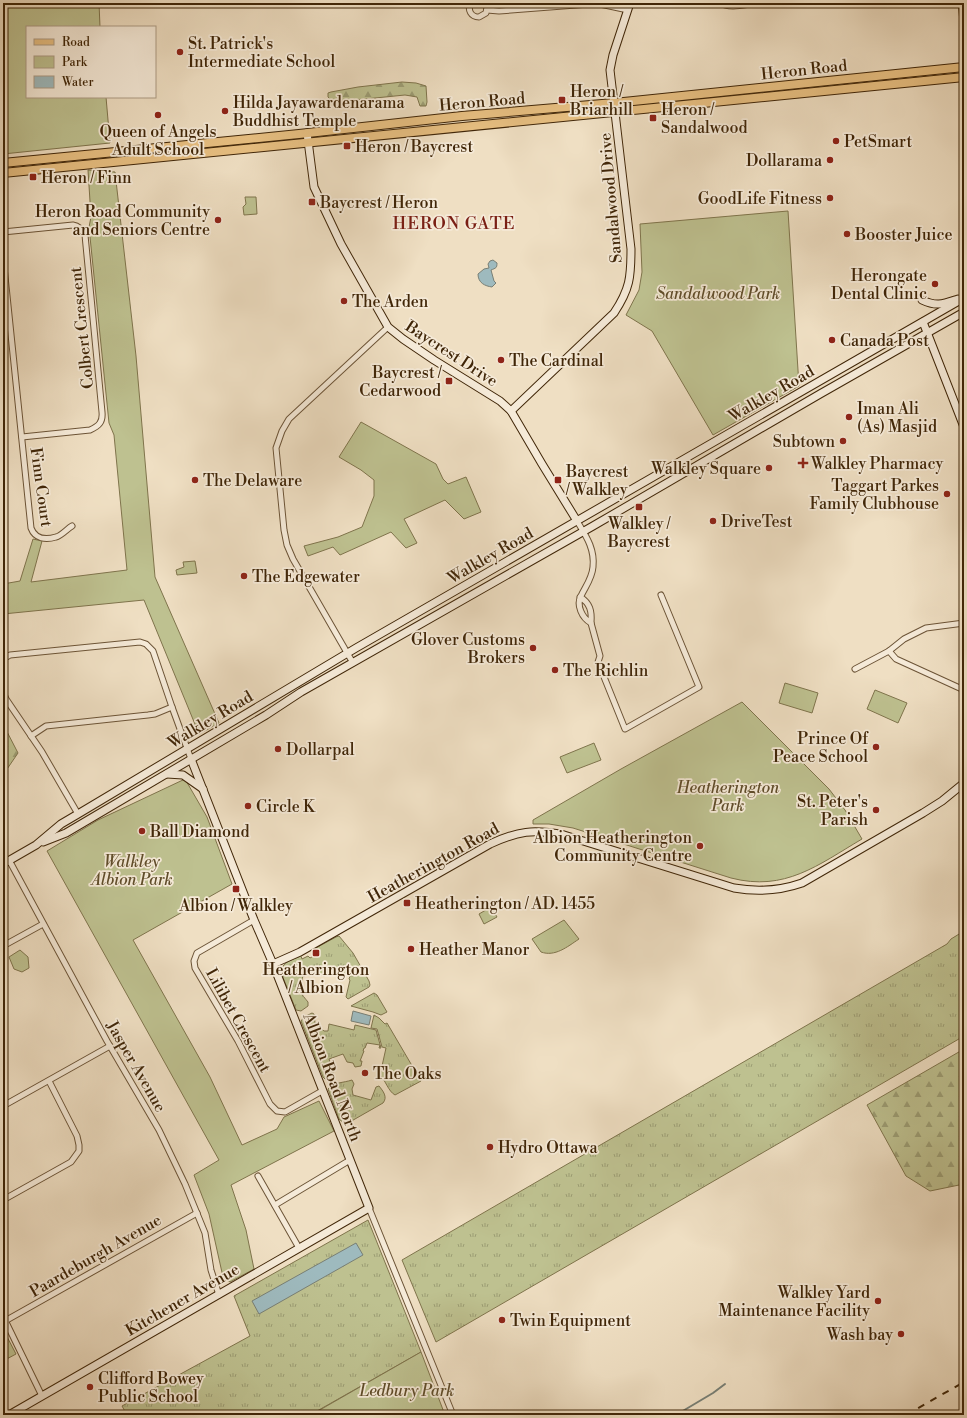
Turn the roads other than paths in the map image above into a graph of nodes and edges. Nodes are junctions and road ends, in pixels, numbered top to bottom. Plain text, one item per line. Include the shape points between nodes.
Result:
1 (471, 3) edge
2 (486, 3) edge
3 (720, 3) edge
4 (757, 3) edge
5 (961, 3) edge
6 (629, 6) edge
7 (487, 10) junction
8 (964, 30) edge
9 (964, 67) edge
10 (964, 77) edge
11 (614, 103) junction
12 (616, 112) junction
13 (482, 114) junction
14 (482, 126) junction
15 (307, 133) junction
16 (308, 143) junction
17 (3, 163) edge
18 (3, 173) edge
19 (3, 232) edge
20 (3, 257) edge
21 (964, 298) edge
22 (922, 300) dead end
23 (964, 312) edge
24 (923, 322) junction
25 (388, 327) junction
26 (927, 333) junction
27 (511, 411) junction
28 (964, 427) edge
29 (22, 437) junction
30 (577, 521) junction
31 (72, 526) dead end
32 (584, 532) junction
33 (661, 595) dead end
34 (580, 597) junction
35 (591, 623) junction
36 (964, 623) edge
37 (889, 651) junction
38 (348, 653) junction
39 (3, 659) edge
40 (354, 663) junction
41 (855, 668) dead end
42 (964, 690) edge
43 (3, 692) edge
44 (172, 707) junction
45 (31, 736) junction
46 (187, 750) junction
47 (191, 759) junction
48 (167, 774) junction
49 (964, 783) edge
50 (203, 789) junction
51 (78, 814) junction
52 (36, 845) junction
53 (6, 862) edge
54 (254, 920) junction
55 (43, 924) junction
56 (3, 946) edge
57 (273, 964) junction
58 (110, 1046) junction
59 (49, 1081) junction
60 (322, 1091) junction
61 (3, 1106) edge
62 (350, 1160) junction
63 (258, 1176) dead end
64 (3, 1200) edge
65 (275, 1205) junction
66 (369, 1208) junction
67 (197, 1213) junction
68 (299, 1248) junction
69 (219, 1295) junction
70 (4, 1318) edge
71 (42, 1396) junction
72 (9, 1415) edge
73 (453, 1415) edge

1 - 7 street via 469,9 474,16 482,17
2 - 7 street
3 - 4 street via 734,6
5 - 8 street
6 - 7 street via 589,4
6 - 11 street, Sandalwood Drive via 610,70
9 - 11 main road, Heron Road
10 - 12 main road, Heron Road
11 - 12 street, Sandalwood Drive
11 - 13 main road, Heron Road
12 - 14 main road, Heron Road
12 - 27 street, Sandalwood Drive via 630,249 628,286 614,313
13 - 14 main road
13 - 15 main road, Heron Road
14 - 16 main road, Heron Road
15 - 16 street, Baycrest Drive
15 - 17 main road, Heron Road
16 - 18 main road, Heron Road
16 - 25 street, Baycrest Drive via 314,187 338,238
19 - 29 street, Colbert Crescent via 73,225 82,230 103,419 90,430
20 - 29 street, Finn Court
21 - 22 street via 939,304
21 - 24 street, Walkley Road
23 - 26 street, Walkley Road
24 - 26 street
24 - 30 street, Walkley Road
25 - 27 street, Baycrest Drive via 440,364 500,401
25 - 38 street via 289,419 276,448 287,545
26 - 28 street
26 - 32 street, Walkley Road
27 - 30 street, Baycrest Drive
29 - 31 street, Finn Court via 32,532 42,539 57,537
30 - 32 street
30 - 38 street, Walkley Road
32 - 34 street via 593,552 593,568 589,582
32 - 40 street, Walkley Road
33 - 35 street via 699,687 625,729 598,662 600,656
34 - 35 street via 587,601 590,607
34 - 35 street via 581,612 585,620
36 - 37 street via 926,628 904,639
37 - 41 street
37 - 42 street via 896,660
38 - 40 street
38 - 46 street, Walkley Road
39 - 44 street, Albion Road North via 10,655 140,642 153,650
40 - 47 street, Walkley Road
43 - 45 street
44 - 45 street via 155,714 46,726
44 - 46 street, Albion Road North
45 - 51 street
46 - 47 street, Albion Road North
46 - 51 street, Walkley Road
47 - 48 street, Walkley Road
47 - 50 street, Albion Road North
48 - 50 street via 183,775
48 - 52 street, Walkley Road via 66,833
49 - 57 street, Heatherington Road via 923,814 802,883 787,888 756,891 734,888 564,835 538,831 512,835 490,844 307,948
50 - 54 street, Albion Road North
51 - 52 street, Walkley Road via 61,824
52 - 53 street, Walkley Road
53 - 55 street, Jasper Avenue
54 - 57 street, Albion Road North
54 - 60 street, Lilibet Crescent via 196,953 195,968 238,1041 270,1104 277,1111 285,1112
55 - 56 street
55 - 58 street, Jasper Avenue
57 - 60 street, Albion Road North
58 - 59 street
58 - 67 street, Jasper Avenue via 159,1130 186,1184
59 - 61 street
59 - 64 street via 77,1136 79,1151 71,1162
60 - 62 street, Albion Road North
62 - 65 street
62 - 66 street, Albion Road North
63 - 65 street
65 - 68 street
66 - 68 street, Kitchener Avenue
66 - 73 street, Albion Road North
67 - 69 street, Jasper Avenue via 205,1233 211,1270
67 - 70 street, Paardeburgh Avenue
68 - 69 street, Kitchener Avenue
69 - 71 street, Kitchener Avenue
70 - 71 street
71 - 72 street, Kitchener Avenue

